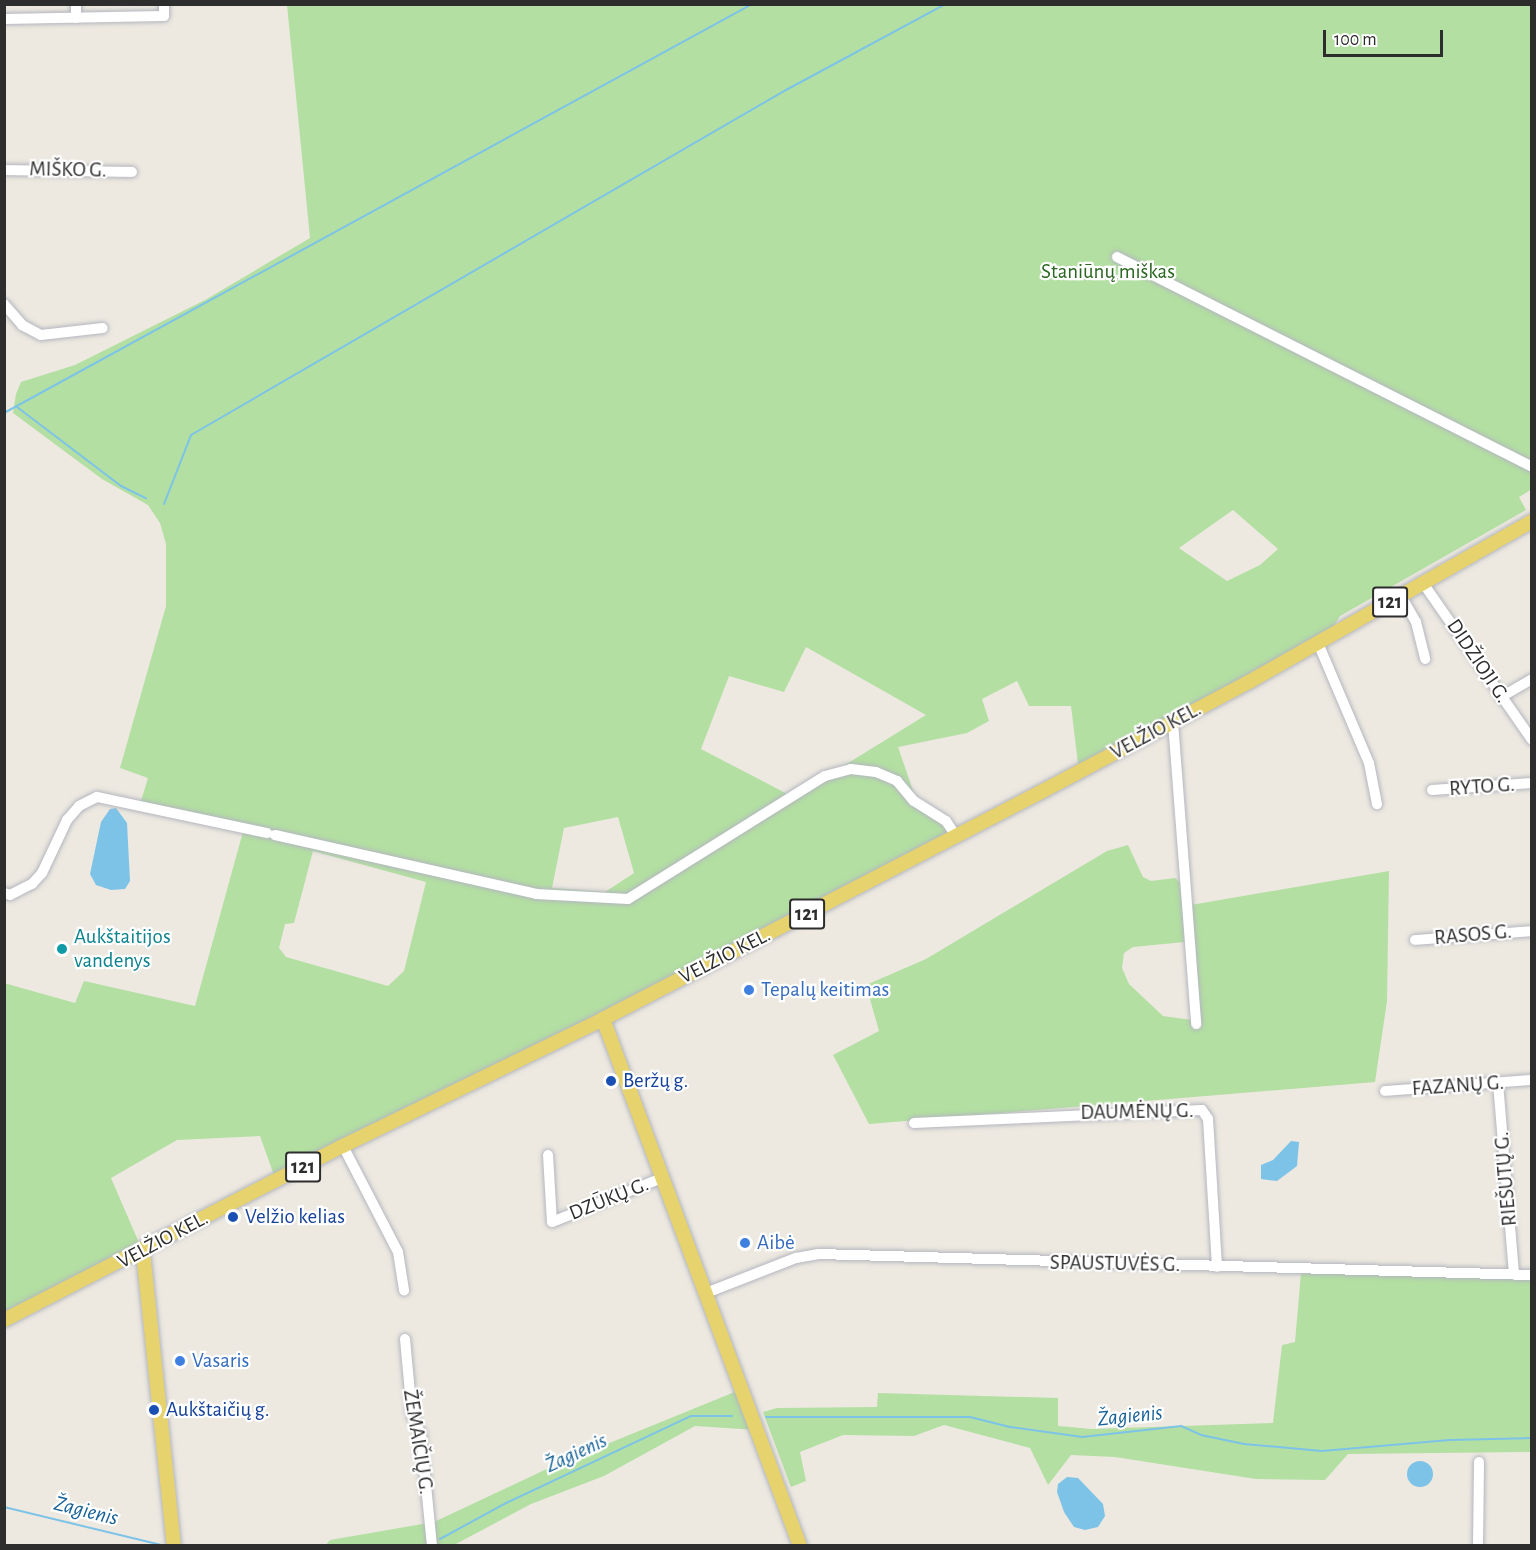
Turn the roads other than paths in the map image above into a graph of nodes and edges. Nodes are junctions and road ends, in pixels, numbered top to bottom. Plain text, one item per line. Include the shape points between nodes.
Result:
1 (76, 4) edge
2 (164, 4) edge
3 (76, 18) junction
4 (4, 19) edge
5 (4, 170) edge
6 (132, 172) dead end
7 (1117, 257) dead end
8 (4, 304) edge
9 (103, 328) dead end
10 (1532, 466) edge
11 (1532, 521) edge
12 (1423, 583) junction
13 (1401, 596) junction
14 (1318, 643) junction
15 (1425, 659) dead end
16 (1532, 679) edge
17 (1501, 697) junction
18 (1173, 722) junction
19 (1532, 740) edge
20 (1532, 783) edge
21 (1432, 790) dead end
22 (1377, 804) dead end
23 (956, 836) junction
24 (4, 893) edge
25 (1532, 930) edge
26 (1415, 940) dead end
27 (603, 1019) junction
28 (1197, 1024) dead end
29 (1532, 1080) edge
30 (1498, 1083) junction
31 (1385, 1091) dead end
32 (914, 1123) dead end
33 (344, 1146) junction
34 (548, 1155) dead end
35 (662, 1178) junction
36 (142, 1252) junction
37 (1217, 1267) junction
38 (1514, 1274) junction
39 (1532, 1275) edge
40 (404, 1291) dead end
41 (706, 1293) junction
42 (4, 1320) edge
43 (405, 1339) dead end
44 (1479, 1462) dead end
45 (174, 1545) edge
46 (432, 1545) edge
47 (800, 1545) edge
48 (1478, 1545) edge

1 - 3 street
2 - 3 street via 164,16
3 - 4 street
5 - 6 street, MIŠKO G.
7 - 10 street
8 - 9 street via 22,325 41,335
11 - 12 main road, VELŽIO KEL. / 121
12 - 13 main road, VELŽIO KEL. / 121
12 - 17 street, DIDŽIOJI G.
13 - 14 main road, VELŽIO KEL. / 121
13 - 15 street via 1416,622
14 - 18 main road, VELŽIO KEL. / 121
14 - 22 street via 1365,754
16 - 17 street
17 - 19 street, DIDŽIOJI G.
18 - 23 main road, VELŽIO KEL. / 121
18 - 28 street
20 - 21 street, RYTO G.
23 - 24 street via 951,825 914,801 897,781 876,772 851,769 825,776 628,899 536,894 97,797 88,799 67,820 42,873 32,884 10,895
23 - 27 main road, VELŽIO KEL. / 121
25 - 26 street, RASOS G.
27 - 33 main road, VELŽIO KEL. / 121
27 - 35 main road
29 - 30 street, FAZANŲ G.
30 - 31 street, FAZANŲ G.
30 - 38 street, RIEŠUTŲ G.
32 - 37 street, DAUMĖNŲ G. via 1202,1110 1208,1119
33 - 36 main road, VELŽIO KEL. / 121
33 - 40 street via 398,1252
34 - 35 street, DZŪKŲ G. via 552,1222
35 - 41 main road
36 - 42 main road, VELŽIO KEL. / 121
36 - 45 main road
37 - 38 street, SPAUSTUVĖS G.
37 - 41 street, SPAUSTUVĖS G. via 819,1254 796,1258
38 - 39 street, SPAUSTUVĖS G.
41 - 47 main road
43 - 46 street, ŽEMAIČIŲ G. via 412,1415 421,1434
44 - 48 street

